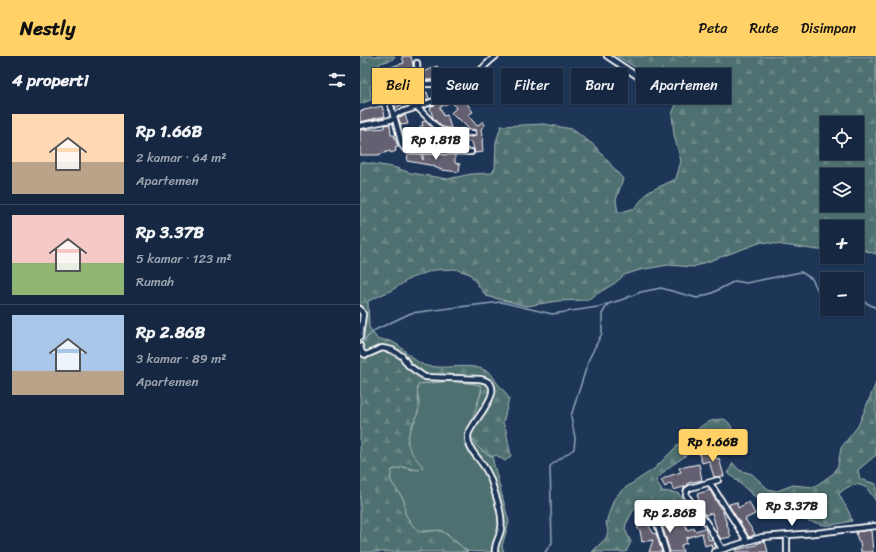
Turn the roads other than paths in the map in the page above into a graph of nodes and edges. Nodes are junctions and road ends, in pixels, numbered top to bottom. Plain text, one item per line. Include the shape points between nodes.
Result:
1 (496, 56) edge
2 (607, 56) edge
3 (417, 63) dead end
4 (482, 68) edge
5 (636, 75) edge
6 (432, 84) edge
7 (432, 101) edge
8 (391, 104) edge
9 (417, 107) junction
10 (394, 117) junction
11 (360, 126) edge
12 (473, 133) dead end
13 (471, 152) dead end
14 (360, 309) edge
15 (360, 337) edge
16 (360, 347) edge
17 (718, 480) dead end
18 (710, 483) junction
19 (657, 523) dead end
20 (876, 526) edge
21 (787, 536) junction
22 (747, 541) junction
23 (722, 549) junction
24 (495, 552) edge
25 (666, 552) edge
26 (714, 552) edge
27 (787, 552) edge

1 - 4 street
2 - 5 street
3 - 6 street via 420,84
7 - 9 street
8 - 10 street
9 - 10 street
9 - 12 street via 444,132
10 - 11 street
10 - 13 street via 402,145 406,150
14 - 15 street via 363,314
16 - 24 street via 366,355 382,348 392,350 425,377 480,379 490,384 491,395 488,404 468,436 469,446 484,466 494,489 501,516 501,531
17 - 18 street
18 - 22 street
18 - 23 street via 690,488 686,495
19 - 25 street
20 - 21 street
21 - 22 street via 762,537
21 - 27 street
22 - 23 street
23 - 26 street

